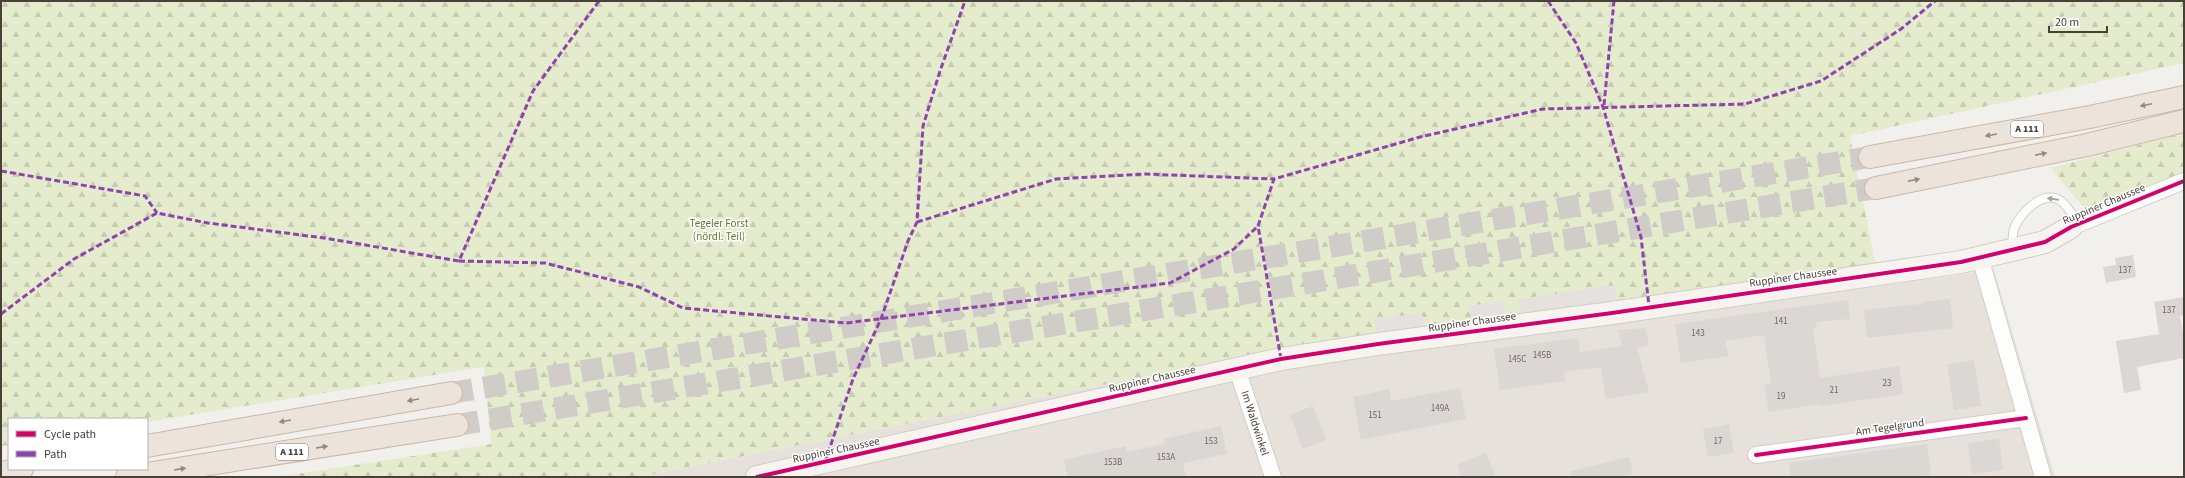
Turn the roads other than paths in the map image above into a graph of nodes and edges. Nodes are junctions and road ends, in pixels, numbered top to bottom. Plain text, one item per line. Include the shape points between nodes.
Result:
1 (2184, 97) edge
2 (2184, 121) edge
3 (1870, 158) tunnel mouth
4 (2184, 181) edge
5 (1876, 188) tunnel mouth
6 (2071, 227) junction
7 (2012, 249) junction
8 (1980, 257) junction
9 (1237, 369) junction
10 (451, 393) tunnel mouth
11 (2026, 418) junction
12 (457, 425) tunnel mouth
13 (148, 446) edge
14 (1756, 455) dead end
15 (15, 470) edge
16 (1, 472) edge
17 (127, 477) edge
18 (757, 477) edge
19 (1273, 477) edge
20 (2043, 477) edge

1 -> 3 highway, A 111 via 2082,119
5 -> 2 highway via 2087,145
4 - 6 street, Ruppiner Chaussee
6 - 7 street, Ruppiner Chaussee via 2045,242
6 -> 7 lane, Ruppiner Chaussee via 2073,215 2060,200 2051,197 2039,199 2014,228
7 - 8 street, Ruppiner Chaussee
8 - 9 street, Ruppiner Chaussee via 1925,268 1373,344
8 - 11 street
9 - 18 street, Ruppiner Chaussee
9 - 19 street, Im Waldwinkel
10 -> 13 highway
11 - 14 street, Am Tegelgrund
11 - 20 street
17 -> 12 highway, A 111
15 - 16 highway

